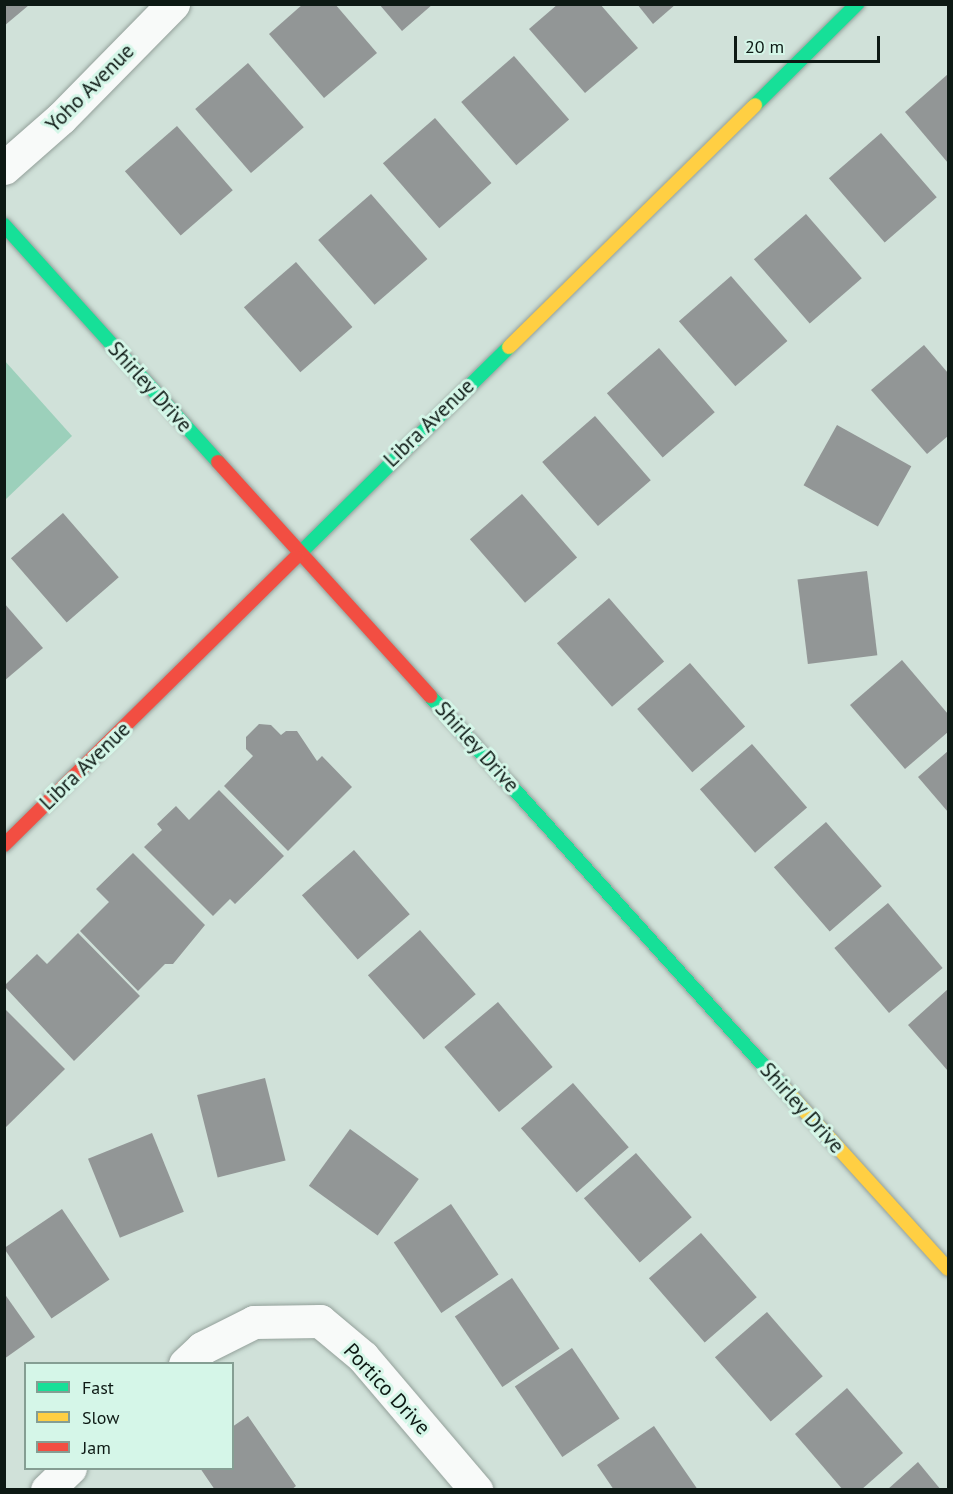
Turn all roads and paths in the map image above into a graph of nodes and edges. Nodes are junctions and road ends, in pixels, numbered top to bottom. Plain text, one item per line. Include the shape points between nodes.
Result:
1 (173, 4) edge
2 (857, 4) edge
3 (4, 168) edge
4 (4, 225) edge
5 (301, 553) junction
6 (4, 845) edge
7 (948, 1269) edge
8 (187, 1362) edge
9 (68, 1470) edge
10 (47, 1490) edge
11 (476, 1490) edge

1 - 3 street, Yoho Avenue via 62,118
2 - 5 street, Libra Avenue
4 - 5 street, Shirley Drive
5 - 6 street, Libra Avenue
5 - 7 street, Shirley Drive
8 - 11 street, Portico Drive via 202,1348 254,1322 320,1321 363,1357
9 - 10 street

